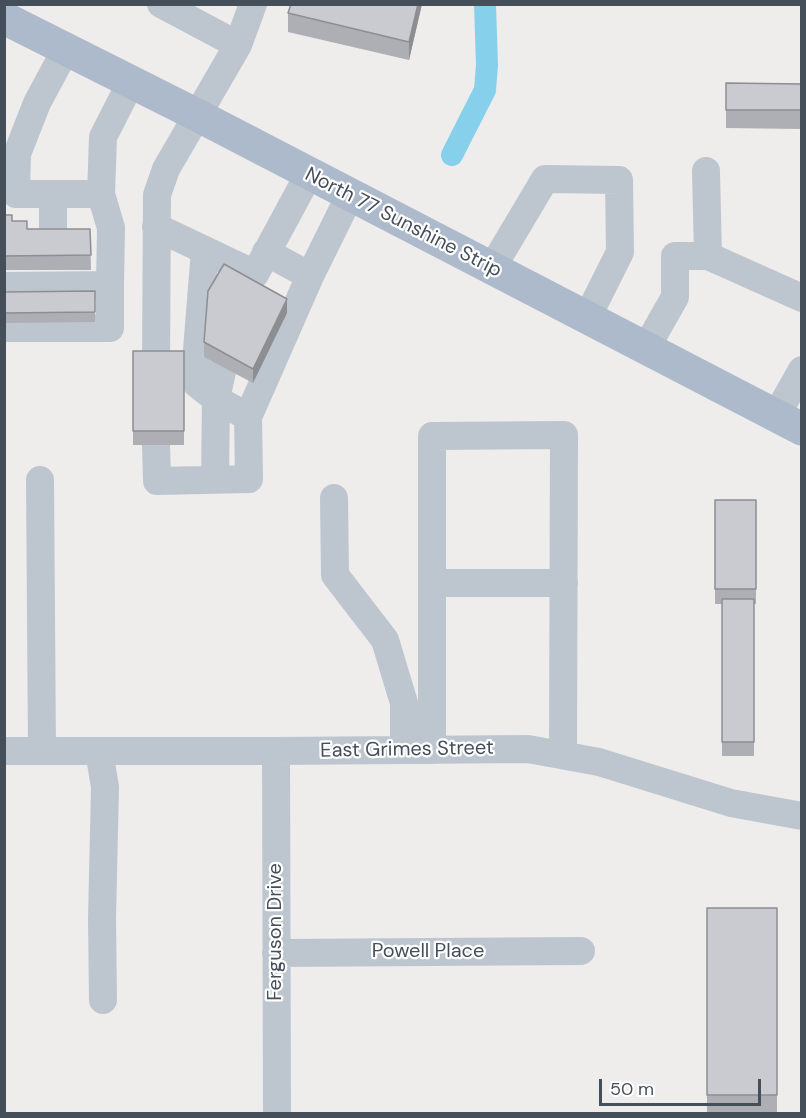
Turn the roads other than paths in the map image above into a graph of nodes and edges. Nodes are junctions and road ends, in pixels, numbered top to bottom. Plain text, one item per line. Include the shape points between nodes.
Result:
1 (10, 4) edge
2 (161, 4) edge
3 (253, 4) edge
4 (4, 16) edge
5 (238, 45) junction
6 (66, 49) junction
7 (131, 82) junction
8 (197, 116) junction
9 (706, 171) dead end
10 (309, 174) junction
11 (101, 194) junction
12 (53, 195) junction
13 (350, 195) junction
14 (10, 202) edge
15 (156, 226) junction
16 (205, 250) junction
17 (708, 256) junction
18 (492, 268) junction
19 (256, 273) junction
20 (310, 276) junction
21 (110, 285) junction
22 (801, 298) edge
23 (42, 301) edge
24 (587, 318) junction
25 (646, 348) junction
26 (156, 365) edge
27 (223, 367) edge
28 (801, 370) edge
29 (216, 399) junction
30 (248, 417) junction
31 (789, 422) edge
32 (156, 445) edge
33 (215, 479) junction
34 (40, 480) dead end
35 (334, 498) dead end
36 (432, 583) junction
37 (564, 583) junction
38 (404, 750) junction
39 (432, 750) junction
40 (4, 751) edge
41 (42, 751) junction
42 (99, 751) junction
43 (276, 751) junction
44 (563, 755) junction
45 (801, 816) edge
46 (581, 951) dead end
47 (276, 953) junction
48 (103, 1000) dead end
49 (277, 1113) edge

1 - 4 street
2 - 5 street
3 - 5 street
4 - 6 main road, North 77 Sunshine Strip
5 - 8 street
6 - 7 main road, North 77 Sunshine Strip
6 - 14 street via 37,103 17,154
7 - 8 main road, North 77 Sunshine Strip
7 - 11 street via 103,137
8 - 10 main road, North 77 Sunshine Strip
8 - 15 street via 166,169 157,195
9 - 17 street
10 - 13 main road, North 77 Sunshine Strip
10 - 19 street
11 - 12 street
11 - 21 street via 111,228
12 - 14 street
12 - 23 street
13 - 18 main road, North 77 Sunshine Strip
13 - 20 street
15 - 16 street
15 - 26 street
16 - 19 street
16 - 29 street via 197,384
17 - 22 street
17 - 25 street via 675,256 675,297
18 - 24 main road, North 77 Sunshine Strip
18 - 24 street via 545,179 619,180 620,252
19 - 20 street
20 - 30 street
21 - 23 street
21 - 23 street via 110,328
24 - 25 main road, North 77 Sunshine Strip
25 - 31 main road, North 77 Sunshine Strip
27 - 29 street
28 - 31 street
29 - 30 street
29 - 33 street
30 - 33 street via 249,478
32 - 33 street via 157,481
34 - 41 street
35 - 38 street via 335,575 385,640 404,703
36 - 37 street
36 - 37 street via 432,436 564,435
36 - 39 street
37 - 44 street
38 - 39 street, East Grimes Street
38 - 43 street, East Grimes Street
39 - 44 street, East Grimes Street via 528,749
40 - 41 street, East Grimes Street
41 - 42 street, East Grimes Street
42 - 43 street, East Grimes Street
42 - 48 street via 105,787
43 - 47 street, Ferguson Drive
44 - 45 street, East Grimes Street via 599,762 731,803
46 - 47 street, Powell Place
47 - 49 street, Ferguson Drive

